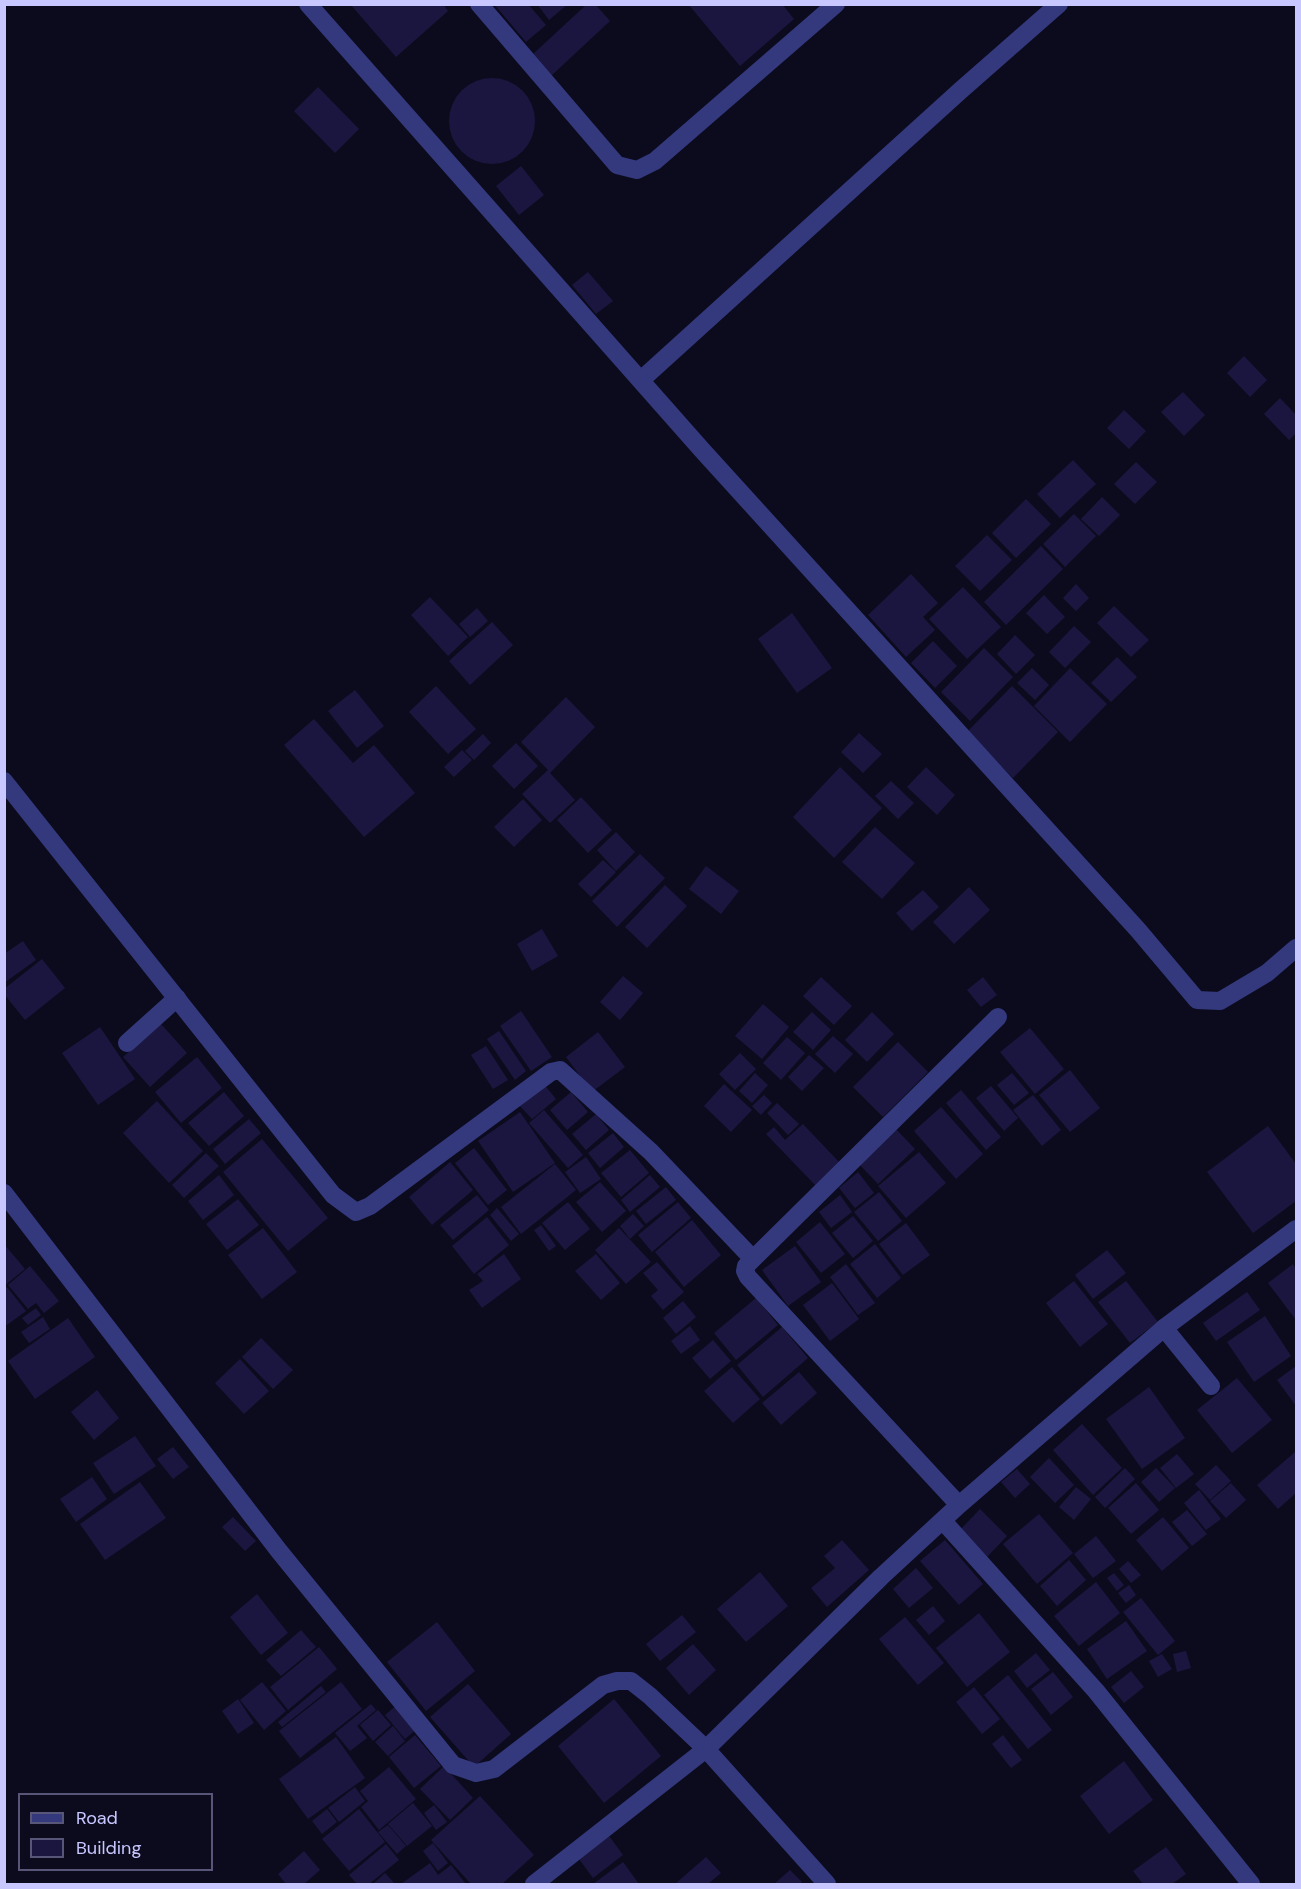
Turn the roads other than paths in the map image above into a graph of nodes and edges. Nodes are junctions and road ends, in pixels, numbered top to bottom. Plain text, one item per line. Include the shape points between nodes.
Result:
1 (308, 4) edge
2 (479, 4) edge
3 (836, 4) edge
4 (1059, 4) edge
5 (641, 380) junction
6 (4, 781) edge
7 (1296, 948) edge
8 (177, 998) junction
9 (998, 1017) dead end
10 (127, 1043) dead end
11 (4, 1193) edge
12 (1296, 1229) edge
13 (753, 1259) junction
14 (1164, 1328) junction
15 (1211, 1386) dead end
16 (959, 1505) junction
17 (943, 1521) junction
18 (706, 1749) junction
19 (534, 1884) edge
20 (827, 1884) edge
21 (1251, 1884) edge

1 - 5 street
2 - 3 street via 617,165 637,170 655,160
4 - 5 street
5 - 7 street via 1197,1000 1220,1001 1268,974
6 - 8 street
8 - 10 street
8 - 13 street via 333,1195 356,1212 370,1206 551,1072 560,1070 651,1152
9 - 13 street
11 - 18 street via 279,1551 453,1765 476,1773 494,1769 603,1684 617,1681 631,1681
12 - 14 street
13 - 16 street via 746,1266 748,1277
14 - 15 street
14 - 16 street
16 - 17 street
17 - 18 street
17 - 21 street via 1096,1692
18 - 19 street
18 - 20 street

